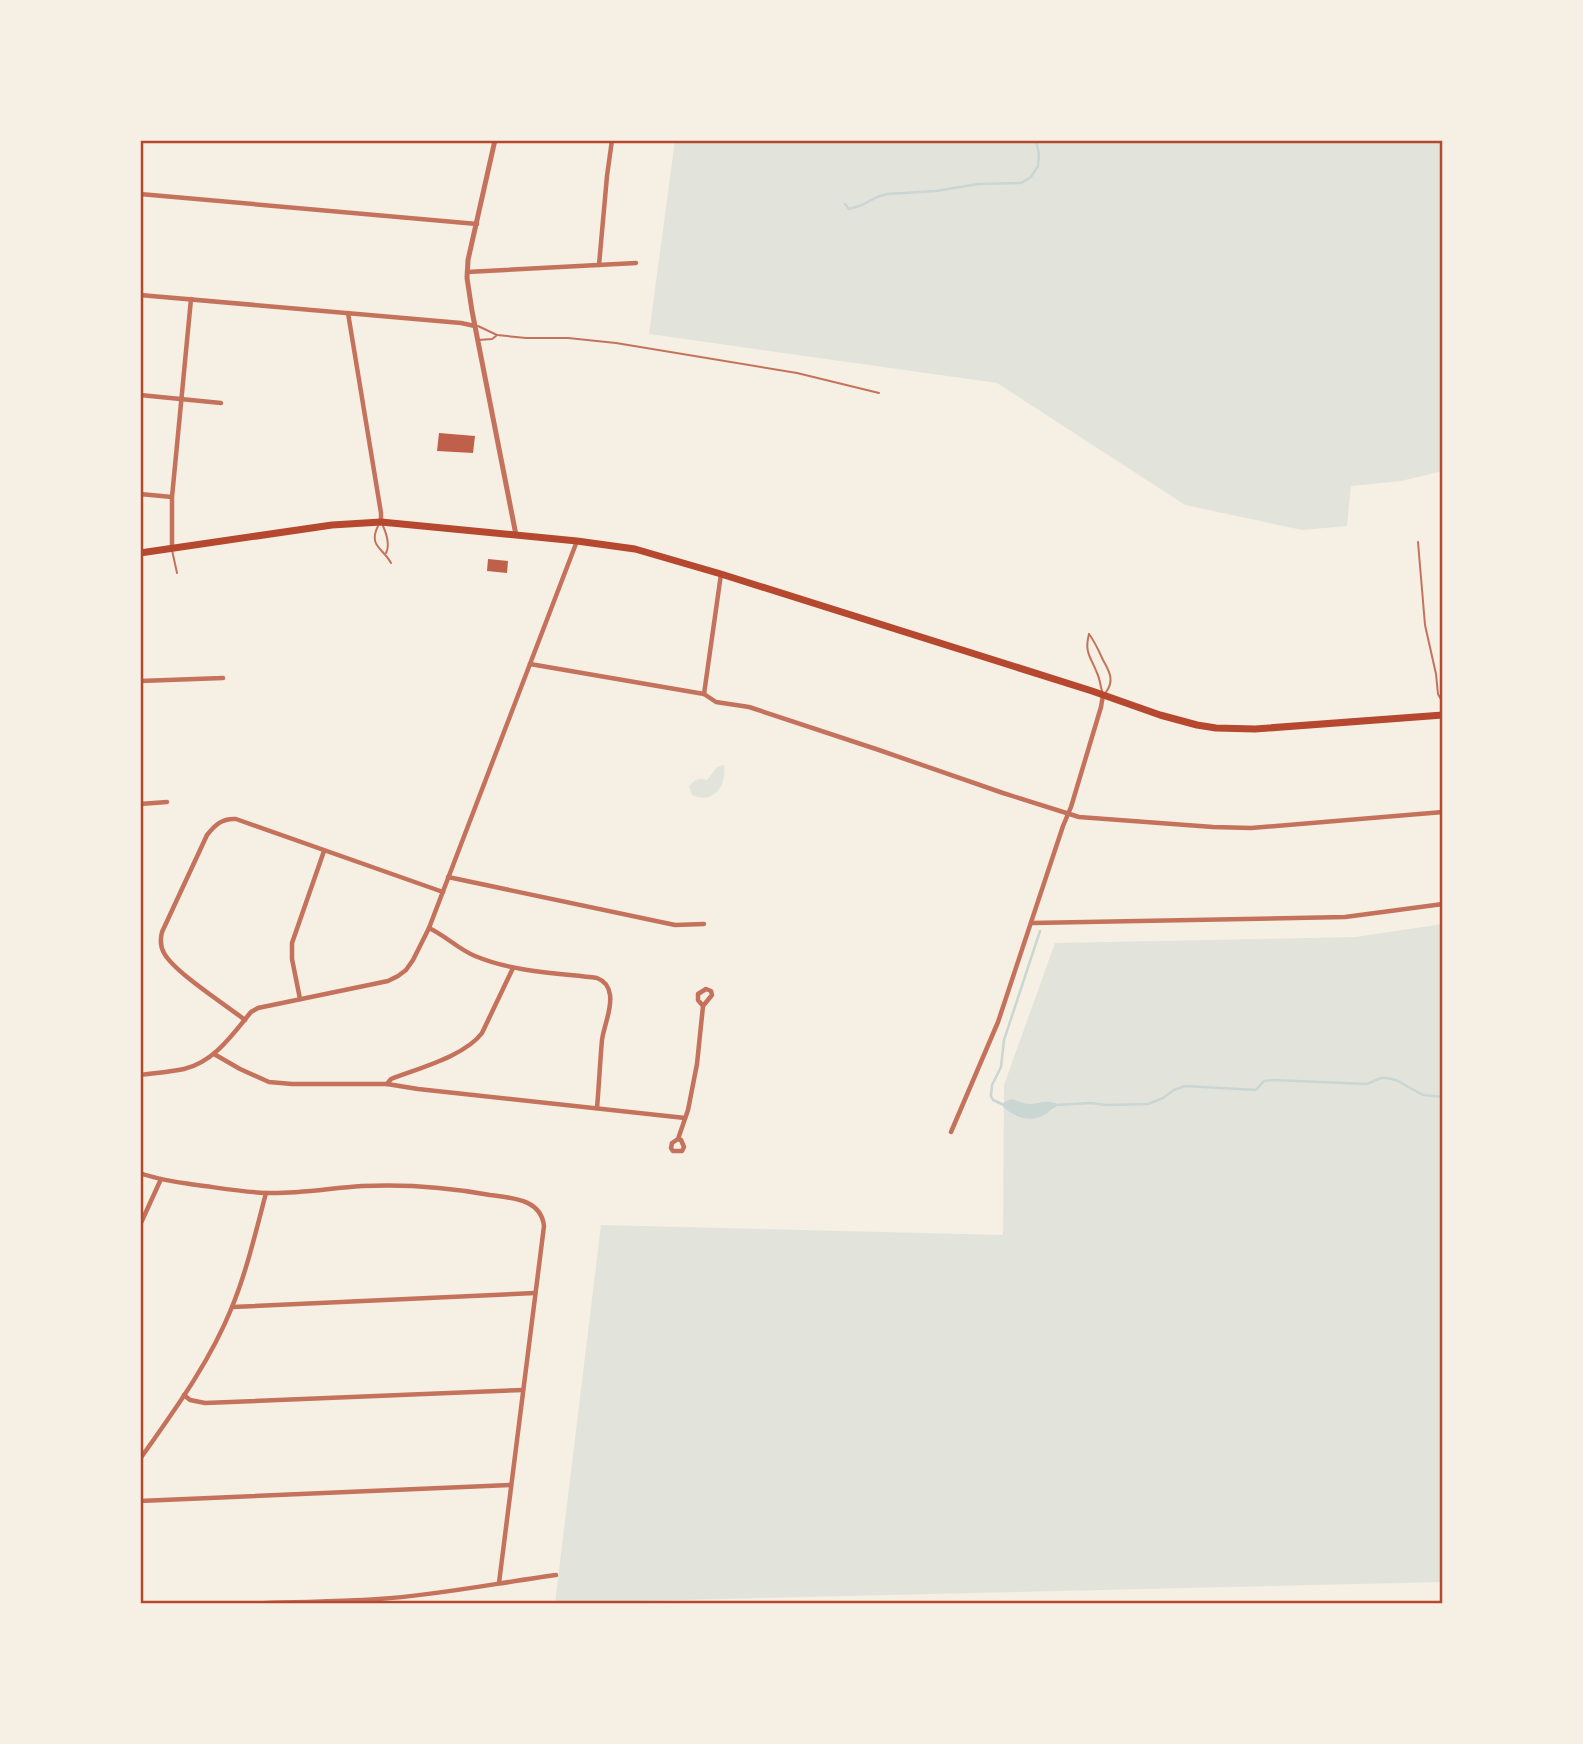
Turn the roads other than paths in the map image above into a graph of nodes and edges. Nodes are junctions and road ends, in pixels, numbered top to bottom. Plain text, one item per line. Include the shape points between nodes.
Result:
1 (495, 140) edge
2 (612, 140) edge
3 (140, 194) edge
4 (477, 223) junction
5 (636, 263) dead end
6 (599, 265) junction
7 (467, 272) junction
8 (140, 295) edge
9 (191, 299) junction
10 (348, 313) junction
11 (475, 326) junction
12 (497, 335) junction
13 (478, 340) junction
14 (879, 393) dead end
15 (140, 395) edge
16 (181, 398) junction
17 (221, 403) dead end
18 (140, 494) edge
19 (172, 498) junction
20 (381, 522) junction
21 (516, 536) junction
22 (577, 541) junction
23 (1418, 542) dead end
24 (172, 548) junction
25 (140, 553) edge
26 (386, 554) junction
27 (391, 563) dead end
28 (177, 573) dead end
29 (721, 574) junction
30 (530, 664) junction
31 (223, 678) dead end
32 (140, 681) edge
33 (704, 694) junction
34 (1103, 695) junction
35 (1443, 703) edge
36 (1443, 715) edge
37 (167, 802) dead end
38 (140, 804) edge
39 (1443, 812) edge
40 (1068, 814) junction
41 (324, 851) junction
42 (448, 877) junction
43 (443, 891) junction
44 (1443, 904) edge
45 (1031, 923) junction
46 (704, 924) dead end
47 (429, 928) junction
48 (513, 968) junction
49 (300, 999) junction
50 (703, 1006) dead end
51 (245, 1020) junction
52 (214, 1054) junction
53 (140, 1075) edge
54 (387, 1084) junction
55 (597, 1108) junction
56 (685, 1118) junction
57 (951, 1132) dead end
58 (678, 1139) dead end
59 (140, 1173) edge
60 (161, 1179) junction
61 (266, 1193) junction
62 (140, 1225) edge
63 (535, 1293) junction
64 (232, 1307) junction
65 (523, 1390) junction
66 (184, 1395) junction
67 (140, 1460) edge
68 (510, 1485) junction
69 (140, 1501) edge
70 (556, 1576) dead end
71 (499, 1583) junction
72 (239, 1604) edge

1 - 4 street
2 - 6 street
3 - 4 street
4 - 7 street
5 - 6 street
6 - 7 street
7 - 11 street
8 - 9 street
9 - 10 street
9 - 16 street
10 - 11 street
10 - 20 street
11 - 12 lane
11 - 13 street
12 - 13 lane
12 - 14 lane via 616,343 797,373
13 - 21 street
15 - 16 street
16 - 17 street
16 - 19 street
18 - 19 street
19 - 24 street
20 - 21 main road
20 - 24 main road
20 - 26 lane via 389,548
20 - 26 lane via 374,539 377,549
21 - 22 main road
22 - 29 main road via 635,550
22 - 30 street
23 - 35 lane via 1425,625
24 - 25 main road
24 - 28 lane
26 - 27 lane
29 - 33 street
29 - 34 main road
30 - 33 street
30 - 42 street
31 - 32 street
33 - 40 street via 716,702 749,707
34 - 34 lane via 1110,673 1089,634 1088,656
34 - 36 main road via 1196,725 1236,730
34 - 40 street
37 - 38 street
39 - 40 street via 1251,828
40 - 45 street
41 - 43 street
41 - 49 street via 292,943
41 - 51 street via 229,818 207,835 162,932 161,945 181,971
42 - 43 street
42 - 46 street via 675,925
43 - 47 street
44 - 45 street via 1345,917
45 - 57 street via 998,1023
47 - 48 street via 473,955
47 - 49 street via 413,960 398,976
48 - 54 street via 477,1040
48 - 55 street via 597,978 607,986 609,1008
49 - 51 street via 258,1009
50 - 56 street
51 - 52 street
52 - 53 street via 185,1069
52 - 54 street via 269,1082
54 - 55 street
55 - 56 street
56 - 58 street
59 - 60 street
60 - 61 street
60 - 62 street
61 - 63 street via 423,1186 522,1200 543,1218
61 - 64 street
63 - 64 street
63 - 65 street
64 - 66 street
65 - 66 street via 205,1403
65 - 68 street
66 - 67 street
68 - 69 street
68 - 71 street
70 - 71 street
71 - 72 street via 379,1599

